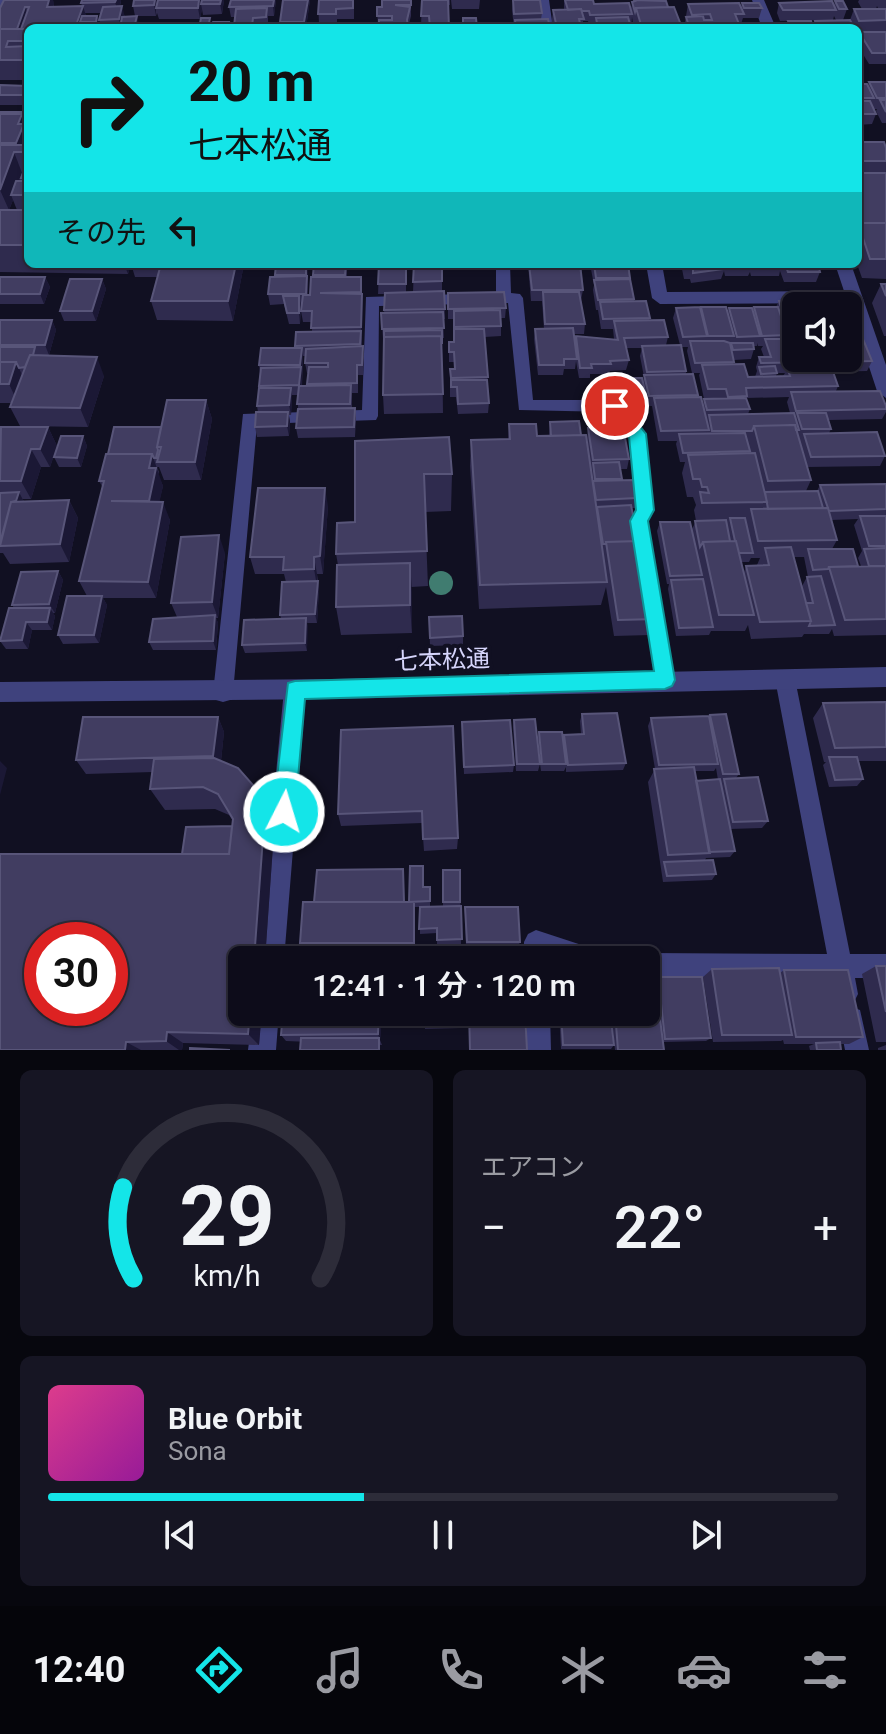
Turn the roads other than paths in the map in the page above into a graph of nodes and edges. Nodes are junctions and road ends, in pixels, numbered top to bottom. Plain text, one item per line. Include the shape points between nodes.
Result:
1 (543, 0) edge
2 (758, 0) edge
3 (546, 24) edge
4 (767, 24) edge
5 (503, 268) edge
6 (655, 268) edge
7 (844, 268) edge
8 (852, 292) edge
9 (782, 297) edge
10 (504, 298) junction
11 (862, 320) edge
12 (886, 391) edge
13 (886, 677) edge
14 (785, 679) junction
15 (665, 680) junction
16 (295, 690) junction
17 (0, 692) edge
18 (223, 693) junction
19 (272, 946) edge
20 (660, 965) edge
21 (841, 966) junction
22 (886, 966) edge
23 (265, 1026) edge
24 (538, 1026) edge
25 (262, 1050) edge
26 (539, 1050) edge
27 (857, 1050) edge

1 - 3 lane
2 - 4 street
5 - 10 lane
6 - 9 street via 660,298
7 - 8 street
10 - 15 lane via 515,298 525,406 615,406 637,434 645,510 639,521
10 - 18 lane via 371,301 370,416 249,418
11 - 12 street
13 - 14 street, 七本松通
14 - 15 street, 七本松通
14 - 21 lane
15 - 16 street, 七本松通
16 - 18 street, 七本松通
16 - 19 street
17 - 18 street, 七本松通
20 - 21 lane
21 - 22 lane
21 - 27 lane
23 - 25 street
24 - 26 lane

